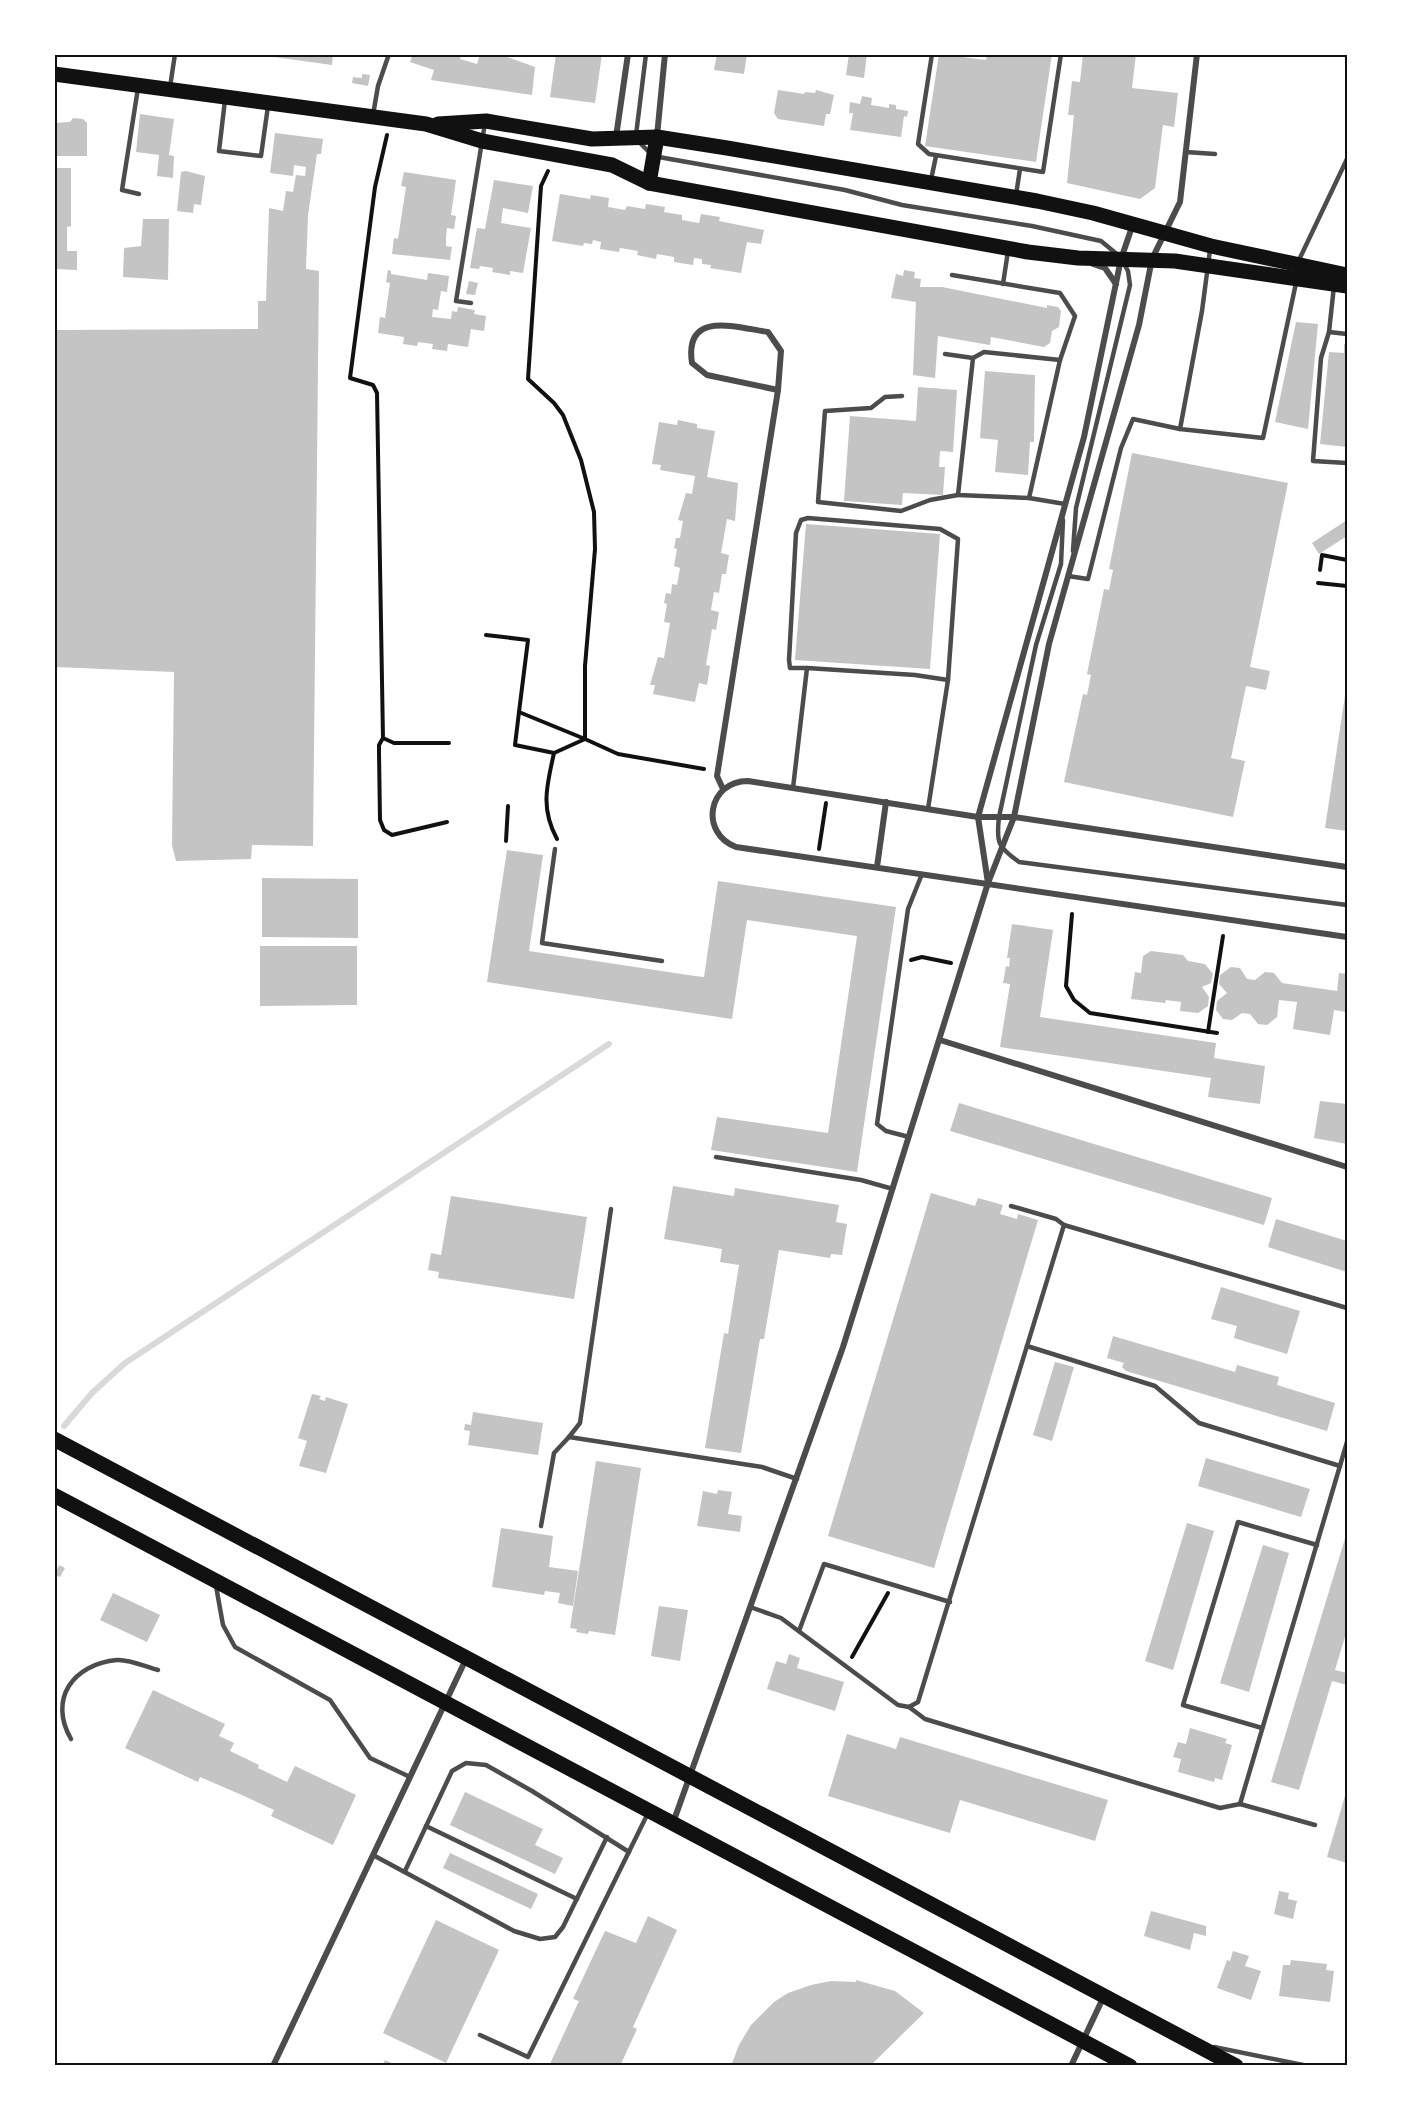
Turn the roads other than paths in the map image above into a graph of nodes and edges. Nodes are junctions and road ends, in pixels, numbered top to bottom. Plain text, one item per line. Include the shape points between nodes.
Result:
1 (175, 54) edge
2 (389, 54) edge
3 (628, 54) edge
4 (646, 54) edge
5 (665, 54) edge
6 (932, 54) edge
7 (1061, 54) edge
8 (1197, 54) edge
9 (54, 74) edge
10 (138, 86) junction
11 (170, 90) junction
12 (226, 97) junction
13 (268, 103) junction
14 (373, 117) junction
15 (486, 121) junction
16 (426, 124) junction
17 (636, 137) junction
18 (657, 137) junction
19 (616, 138) junction
20 (482, 141) junction
21 (1186, 152) junction
22 (1215, 154) dead end
23 (653, 156) junction
24 (936, 156) junction
25 (1347, 159) edge
26 (612, 165) junction
27 (1020, 169) junction
28 (931, 182) junction
29 (649, 183) junction
30 (139, 194) dead end
31 (1015, 198) junction
32 (1133, 223) junction
33 (1164, 233) junction
34 (1211, 246) junction
35 (1008, 248) junction
36 (1078, 258) junction
37 (1121, 259) junction
38 (1152, 260) junction
39 (1298, 263) junction
40 (1208, 266) junction
41 (952, 275) dead end
42 (1297, 280) junction
43 (1341, 280) edge
44 (1003, 284) junction
45 (1116, 285) junction
46 (471, 303) dead end
47 (1329, 332) junction
48 (1347, 334) edge
49 (945, 354) dead end
50 (972, 358) junction
51 (1060, 360) junction
52 (778, 390) junction
53 (902, 396) dead end
54 (1180, 429) junction
55 (1347, 463) edge
56 (958, 495) junction
57 (1029, 498) junction
58 (1064, 507) junction
59 (1072, 561) junction
60 (1068, 576) junction
61 (807, 668) junction
62 (948, 680) junction
63 (793, 788) junction
64 (723, 789) junction
65 (886, 802) junction
66 (928, 809) junction
67 (978, 817) junction
68 (999, 817) junction
69 (1014, 817) junction
70 (555, 849) dead end
71 (1002, 850) junction
72 (877, 867) junction
73 (1347, 867) edge
74 (923, 873) junction
75 (988, 884) junction
76 (1347, 905) edge
77 (1347, 938) edge
78 (662, 961) dead end
79 (940, 1040) junction
80 (909, 1137) junction
81 (716, 1157) dead end
82 (1347, 1167) edge
83 (893, 1189) junction
84 (1011, 1206) dead end
85 (611, 1209) dead end
86 (1064, 1225) junction
87 (1347, 1308) edge
88 (1027, 1346) junction
89 (569, 1437) junction
90 (54, 1439) edge
91 (1347, 1442) edge
92 (1340, 1466) junction
93 (797, 1479) junction
94 (54, 1495) edge
95 (541, 1526) dead end
96 (1317, 1545) junction
97 (215, 1580) junction
98 (950, 1602) junction
99 (750, 1607) junction
100 (798, 1631) junction
101 (466, 1659) junction
102 (158, 1670) dead end
103 (445, 1702) junction
104 (909, 1707) junction
105 (1262, 1728) junction
106 (71, 1739) dead end
107 (690, 1775) junction
108 (410, 1777) junction
109 (1240, 1804) junction
110 (649, 1811) junction
111 (673, 1823) junction
112 (1315, 1825) dead end
113 (426, 1826) junction
114 (608, 1837) junction
115 (629, 1852) junction
116 (373, 1855) junction
117 (405, 1870) junction
118 (577, 1899) junction
119 (1104, 1996) junction
120 (480, 2035) dead end
121 (1082, 2041) junction
122 (1195, 2044) junction
123 (273, 2066) edge
124 (1071, 2066) edge
125 (1131, 2066) edge
126 (1236, 2066) edge
127 (1308, 2066) edge

1 - 11 lane
2 - 14 lane
3 - 19 street
4 - 17 lane
5 - 18 street
6 - 24 lane via 918,144 922,151
7 - 27 lane via 1043,172
8 - 21 street
9 - 10 main road
10 - 11 main road
10 - 30 lane via 122,190
11 - 12 main road
12 - 13 main road
12 - 13 lane via 219,151 261,156
13 - 14 main road
14 - 16 main road
15 - 16 main road
15 - 19 main road via 592,139
15 - 20 lane
16 - 20 main road
17 - 18 main road
17 - 19 main road
17 - 23 lane
18 - 23 main road
18 - 28 main road
19 - 26 main road
20 - 26 main road
20 - 46 lane via 456,301
21 - 22 lane
21 - 33 street via 1180,202
23 - 29 main road
23 - 37 lane via 1101,241
24 - 27 lane
24 - 28 lane
25 - 39 lane
26 - 29 main road
27 - 31 lane
28 - 31 main road
29 - 35 main road
31 - 32 main road
32 - 33 main road
32 - 37 street
33 - 34 main road
33 - 38 street
34 - 39 main road
34 - 40 lane
35 - 36 main road
35 - 44 lane
36 - 37 main road
36 - 45 street via 1105,268
37 - 38 main road
37 - 45 street
37 - 59 lane via 1130,285 1076,508
38 - 40 main road
38 - 59 street via 1139,325
39 - 42 lane
39 - 43 main road
40 - 42 main road
40 - 54 lane
41 - 44 lane
42 - 43 main road
42 - 54 lane via 1263,438
43 - 47 lane
44 - 51 lane via 1060,293 1075,316
45 - 58 street via 1084,437
47 - 48 lane
47 - 55 lane via 1321,358 1313,461
49 - 50 lane
50 - 51 lane via 984,352
50 - 56 lane
51 - 57 lane
52 - 52 street via 781,351 768,332 713,324 698,332 690,347 692,363 707,375
52 - 64 street via 717,776
53 - 56 lane via 885,397 870,408 825,411 818,502 901,511
54 - 60 lane via 1133,419 1121,448 1088,579
56 - 57 lane
57 - 58 lane
58 - 67 street
58 - 68 lane via 1061,564 1036,645
59 - 60 street
60 - 69 street via 1049,644
61 - 62 lane
61 - 62 lane via 790,668 789,660 796,533 801,520 808,518 940,529 958,539
61 - 63 lane
62 - 66 lane
63 - 64 street via 741,781
63 - 65 street
64 - 72 street via 711,811 713,825 724,841 736,847
65 - 66 street
65 - 72 street
66 - 67 street
67 - 68 street
67 - 75 street
68 - 69 street
68 - 71 lane via 997,836
69 - 71 street
69 - 73 street
70 - 78 lane via 542,943
71 - 75 street
71 - 76 lane via 1019,862
72 - 74 street
74 - 75 street
74 - 80 lane via 908,909 876,1124
75 - 77 street
75 - 79 street
79 - 80 street
79 - 82 street
80 - 83 street
81 - 83 lane via 861,1180
83 - 93 street
84 - 86 lane
85 - 89 lane via 580,1423
86 - 87 lane
86 - 88 lane
88 - 92 lane via 1155,1386 1199,1423
88 - 98 lane
89 - 93 lane via 762,1467
89 - 95 lane via 554,1453
90 - 101 main road
91 - 92 lane
92 - 96 lane
93 - 99 street
94 - 97 main road
96 - 105 lane
96 - 105 lane via 1238,1522 1183,1705
97 - 103 main road
97 - 108 lane via 223,1625 235,1647 330,1700 370,1758
98 - 100 lane via 824,1564
98 - 104 lane via 922,1693 918,1702
99 - 100 lane via 781,1618
99 - 107 street
100 - 104 lane via 898,1705
101 - 103 street
101 - 107 main road
102 - 106 lane via 120,1659 80,1672 67,1688 61,1706 62,1723
103 - 108 street
103 - 110 main road
104 - 109 lane via 925,1719 1220,1808
105 - 109 lane
107 - 111 street
107 - 119 main road
108 - 116 street
109 - 112 lane
110 - 111 main road
110 - 115 lane
111 - 121 main road
113 - 114 lane via 452,1772 466,1763 486,1765
113 - 117 lane
113 - 118 lane
114 - 115 lane
114 - 118 lane
115 - 120 lane via 528,2057
116 - 117 lane
116 - 123 street
117 - 118 lane via 514,1931 540,1939 555,1937
119 - 121 street
119 - 122 main road
121 - 124 street
121 - 125 main road
122 - 126 main road
122 - 127 lane

